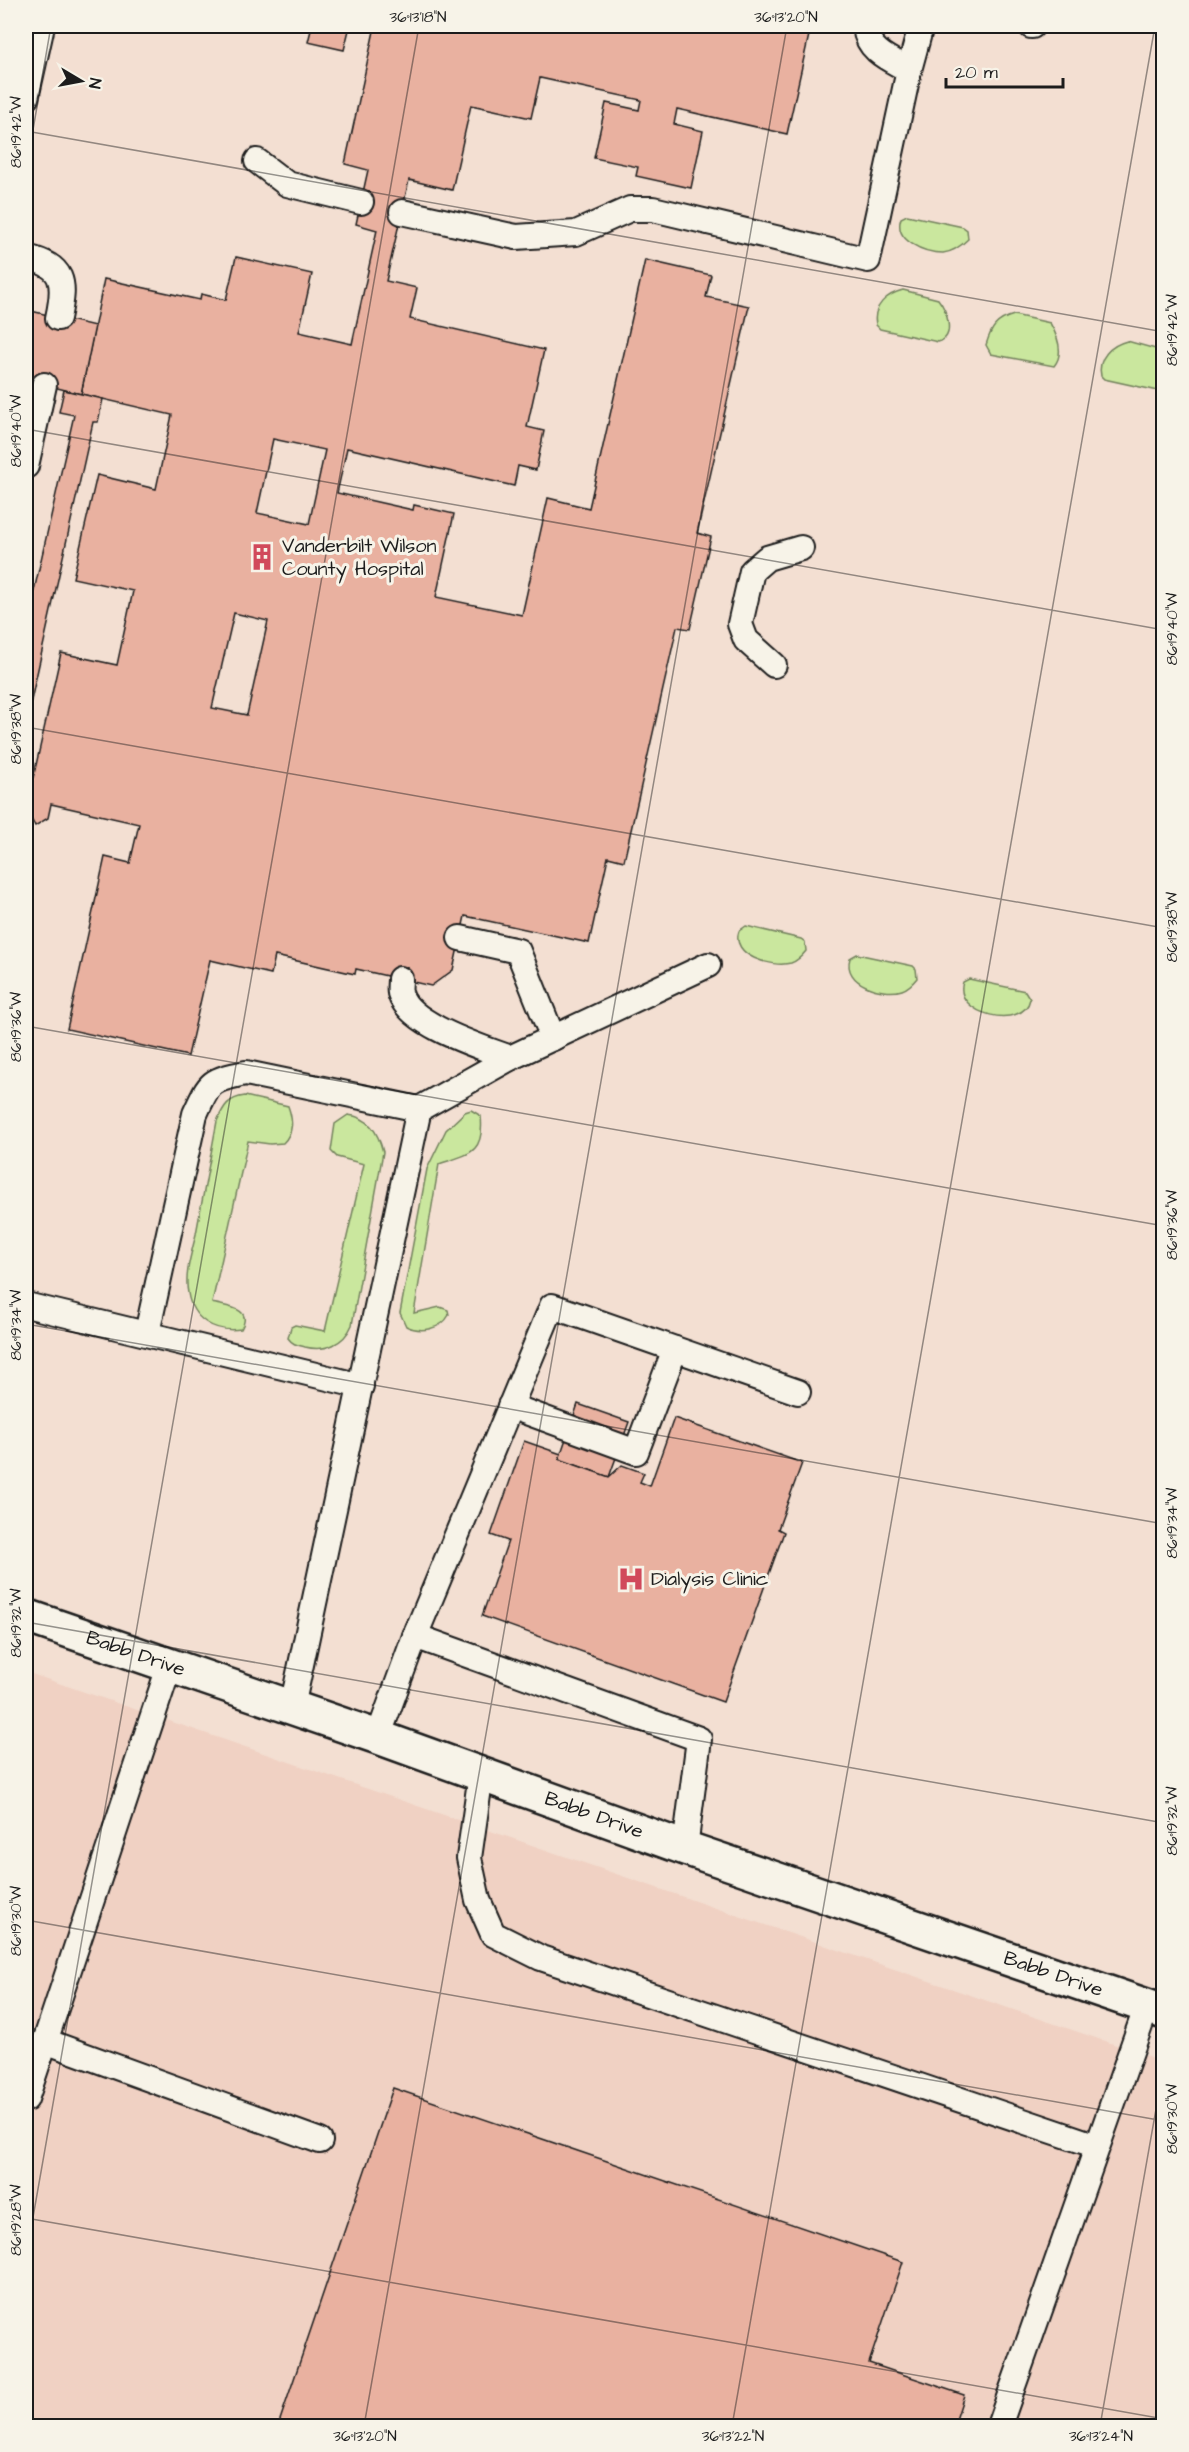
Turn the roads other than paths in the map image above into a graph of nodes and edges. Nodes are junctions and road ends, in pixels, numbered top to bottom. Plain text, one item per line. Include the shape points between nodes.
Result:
1 (42, 26) edge
2 (921, 26) edge
3 (865, 27) dead end
4 (909, 70) junction
5 (26, 98) edge
6 (257, 161) dead end
7 (361, 202) dead end
8 (402, 212) dead end
9 (26, 257) edge
10 (58, 318) dead end
11 (44, 385) dead end
12 (26, 466) edge
13 (801, 548) dead end
14 (774, 665) dead end
15 (460, 938) dead end
16 (708, 965) dead end
17 (400, 979) dead end
18 (553, 1038) junction
19 (510, 1058) junction
20 (419, 1109) junction
21 (26, 1305) edge
22 (147, 1333) junction
23 (675, 1349) junction
24 (361, 1386) junction
25 (798, 1392) dead end
26 (510, 1406) junction
27 (26, 1616) edge
28 (416, 1636) junction
29 (170, 1664) junction
30 (292, 1707) junction
31 (378, 1737) junction
32 (481, 1774) junction
33 (685, 1848) junction
34 (1155, 2009) edge
35 (45, 2041) junction
36 (26, 2098) edge
37 (320, 2141) dead end
38 (1096, 2146) junction
39 (999, 2427) edge

1 - 5 lane
2 - 4 lane
3 - 4 lane via 866,40 877,52
4 - 8 lane via 868,260 653,209 630,209 576,233 516,237
6 - 7 lane via 287,184
9 - 10 lane via 47,262 60,276 63,297
11 - 12 lane
13 - 14 lane via 767,558 752,571 740,624 746,640
15 - 18 lane via 518,951
16 - 18 lane
17 - 19 lane via 400,993 411,1011 427,1023
18 - 19 lane
19 - 20 lane
20 - 22 lane via 246,1073 220,1078 208,1086 195,1114
20 - 24 lane
21 - 22 lane
22 - 24 lane
23 - 25 lane
23 - 26 lane via 552,1306
23 - 26 lane via 636,1452
24 - 30 lane
26 - 28 lane
27 - 29 street, Babb Drive
28 - 31 lane
28 - 33 lane via 699,1739
29 - 30 street, Babb Drive
29 - 35 lane
30 - 31 street, Babb Drive
31 - 32 street, Babb Drive
32 - 33 street, Babb Drive
32 - 38 lane via 469,1858 478,1900 493,1934 542,1958
33 - 34 street, Babb Drive
34 - 38 lane
35 - 36 lane
35 - 37 lane
38 - 39 lane

